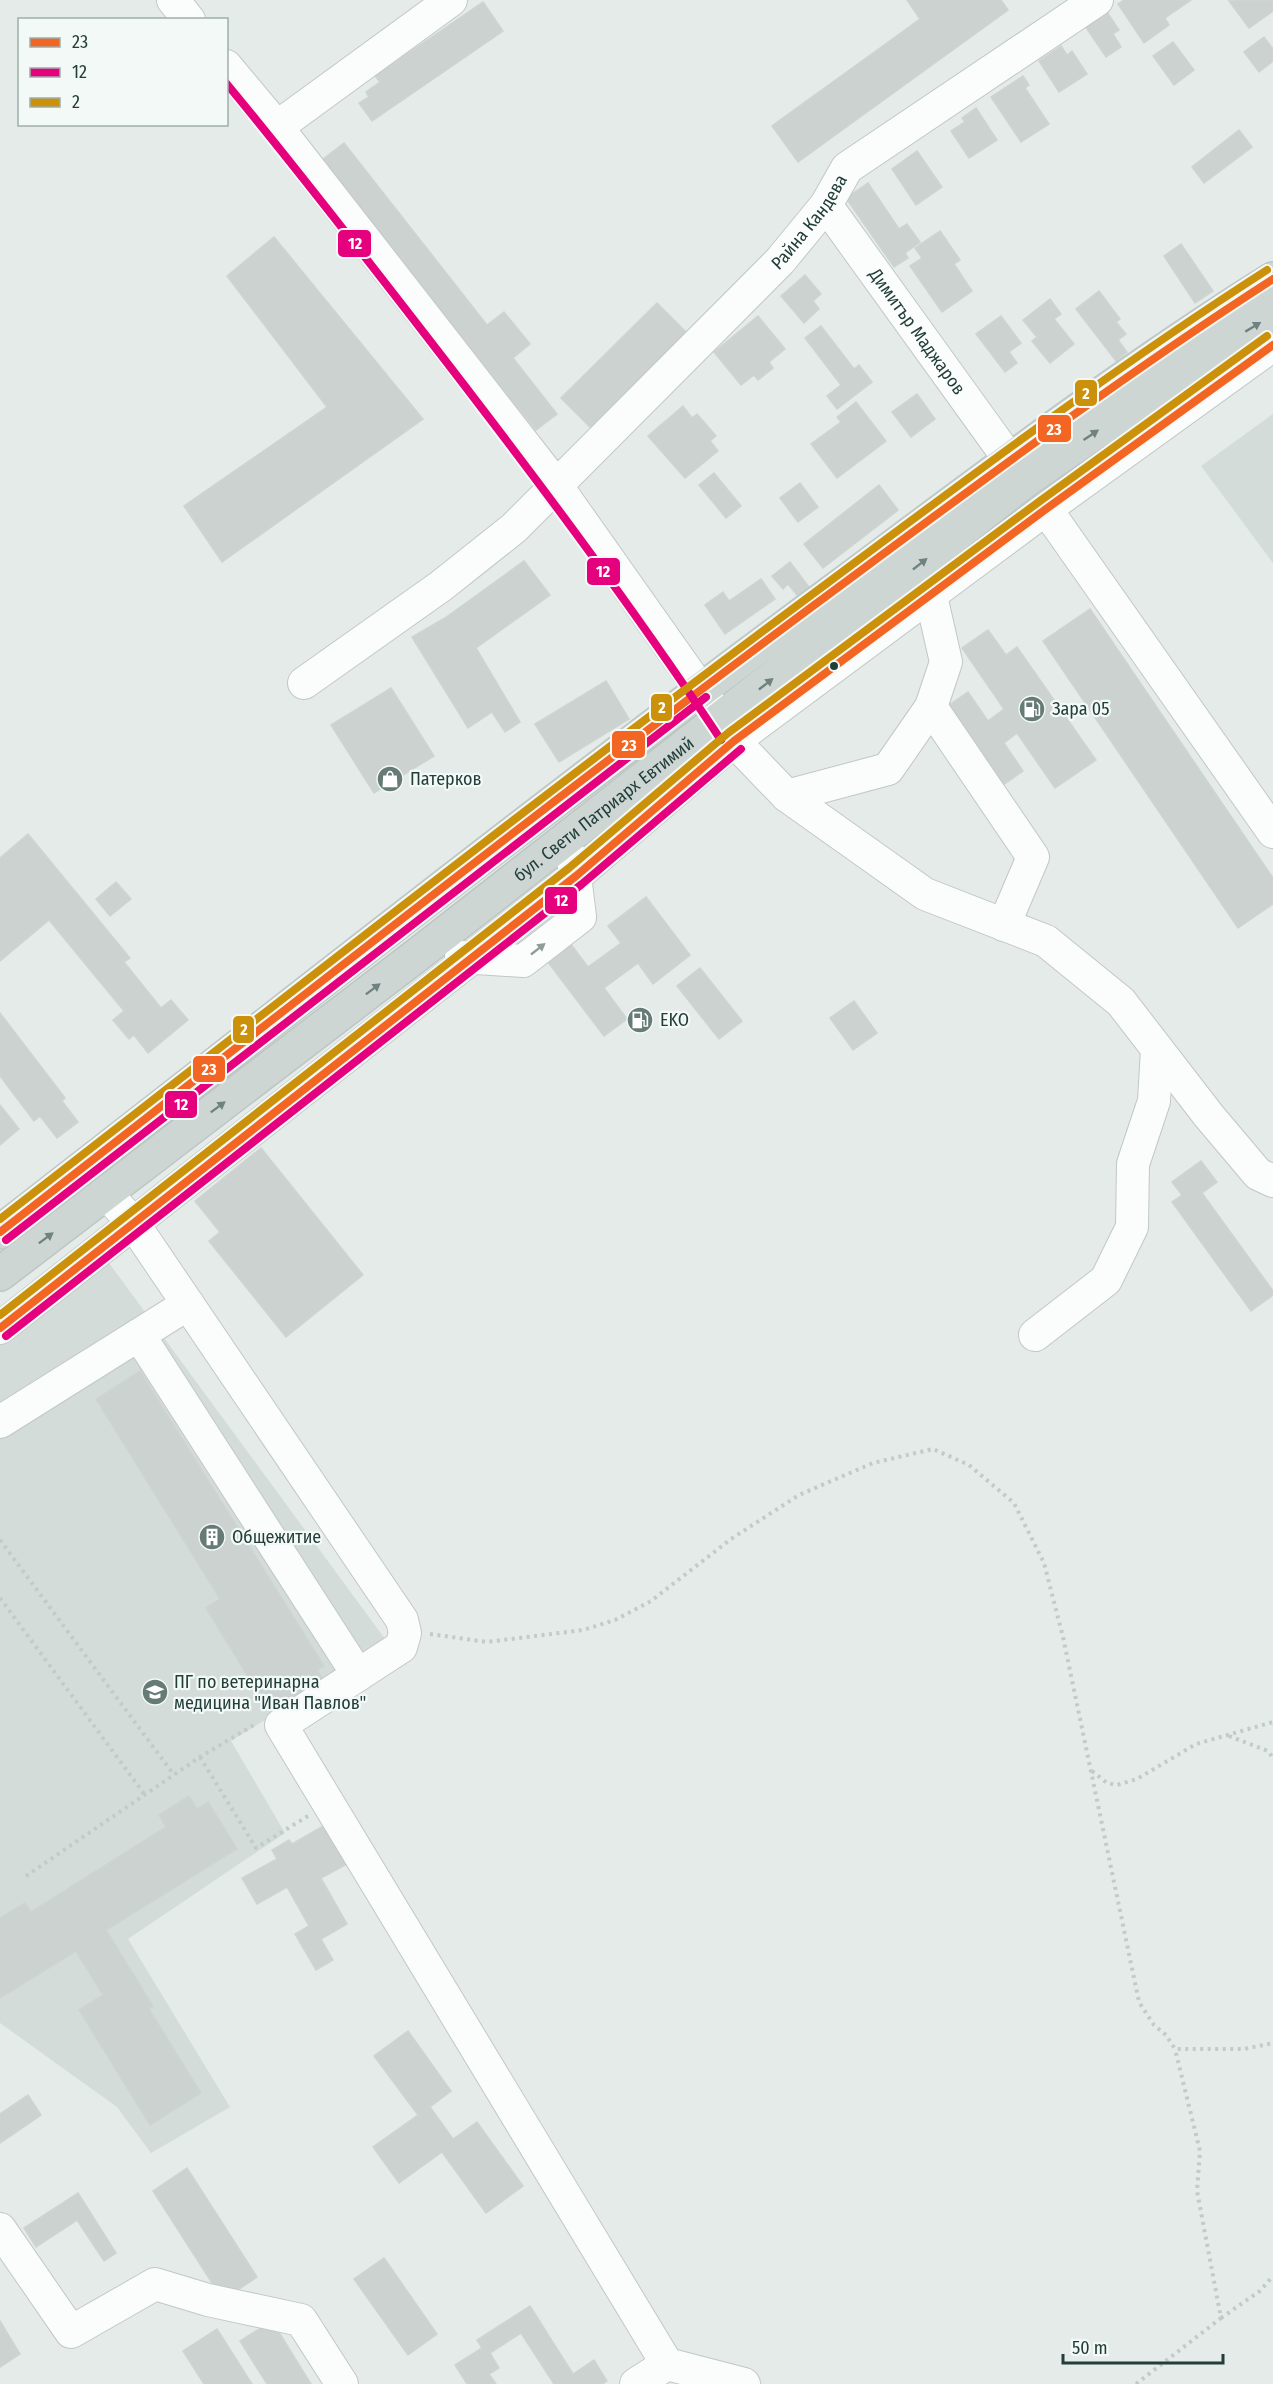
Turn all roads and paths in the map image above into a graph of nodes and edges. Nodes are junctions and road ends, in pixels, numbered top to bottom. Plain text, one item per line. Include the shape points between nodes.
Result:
1 (172, 0) edge
2 (451, 0) edge
3 (1097, 0) edge
4 (187, 18) edge
5 (228, 68) edge
6 (277, 127) junction
7 (826, 205) junction
8 (1273, 279) edge
9 (1273, 315) edge
10 (1273, 345) edge
11 (1009, 459) junction
12 (556, 485) junction
13 (1046, 509) junction
14 (931, 596) junction
15 (304, 683) dead end
16 (700, 689) junction
17 (931, 707) junction
18 (727, 730) junction
19 (787, 796) junction
20 (1273, 832) edge
21 (569, 835) junction
22 (576, 876) junction
23 (1004, 925) junction
24 (421, 952) junction
25 (470, 958) junction
26 (1157, 1049) junction
27 (1273, 1181) edge
28 (106, 1193) junction
29 (133, 1223) junction
30 (0, 1232) edge
31 (0, 1274) edge
32 (188, 1304) junction
33 (0, 1328) edge
34 (139, 1335) junction
35 (1035, 1335) dead end
36 (0, 1422) edge
37 (0, 1540) edge
38 (0, 1598) edge
39 (402, 1620) junction
40 (358, 1675) junction
41 (1273, 1722) edge
42 (282, 1725) junction
43 (1229, 1736) junction
44 (200, 1757) junction
45 (1273, 1758) edge
46 (1091, 1770) junction
47 (174, 1775) junction
48 (145, 1795) junction
49 (329, 1804) junction
50 (26, 1876) dead end
51 (1273, 2043) edge
52 (1175, 2049) junction
53 (0, 2229) edge
54 (1273, 2276) edge
55 (1221, 2318) junction
56 (667, 2364) junction
57 (342, 2384) edge
58 (636, 2384) edge
59 (744, 2384) edge
60 (1136, 2384) edge

1 - 4 street
2 - 6 street
3 - 7 street, Райна Кандева via 847,168
5 - 6 street
6 - 12 street
7 - 11 street, Димитър Маджаров
7 - 12 street, Райна Кандева via 780,261
8 - 11 main road, бул. Свети Патриарх Евтимий
18 -> 9 main road, бул. Свети Патриарх Евтимий via 1026,480 1233,338
10 - 13 street
11 - 16 main road, бул. Свети Патриарх Евтимий
12 - 15 street, Райна Кандева via 514,528 441,586
12 - 16 street
13 - 14 street
13 - 20 street
14 - 17 street via 946,662
14 - 18 street
16 - 18 street
16 - 30 main road, бул. Свети Патриарх Евтимий
17 - 19 street via 888,769
17 - 23 street via 1033,857
18 - 19 street
18 - 21 main road, бул. Свети Патриарх Евтимий
18 - 22 street
19 - 23 street via 925,894
21 - 22 street
21 - 24 main road, бул. Свети Патриарх Евтимий
25 -> 22 street
23 - 26 street via 1046,941 1121,1002
24 - 25 street
28 -> 24 main road, бул. Свети Патриарх Евтимий
25 - 29 street
26 - 27 street via 1258,1174
26 - 35 street via 1154,1101 1133,1164 1132,1227 1106,1280
28 - 29 street
31 -> 28 main road, бул. Свети Патриарх Евтимий
29 - 32 street
29 - 33 street
32 - 34 street
32 - 39 street
34 - 36 street
34 - 40 street
37 - 47 path
38 - 48 path
39 - 40 street via 405,1633 400,1647
39 - 46 path via 431,1635 488,1642 583,1629 615,1620 651,1601 730,1539 799,1495 873,1463 933,1449 969,1465 1014,1503 1044,1563
40 - 42 street
41 - 43 path
42 - 44 path via 264,1718
42 - 49 street
43 - 45 path via 1268,1751
43 - 46 path via 1196,1744 1137,1779 1117,1785 1107,1783
44 - 47 path
44 - 49 path via 256,1848
46 - 52 path via 1139,2002
47 - 48 path
48 - 50 path
49 - 56 street
51 - 52 path via 1244,2049
52 - 55 path via 1200,2151 1197,2191
53 - 57 street via 71,2332 155,2284 301,2320
54 - 55 path via 1260,2291
55 - 60 path
56 - 58 street
56 - 59 street

